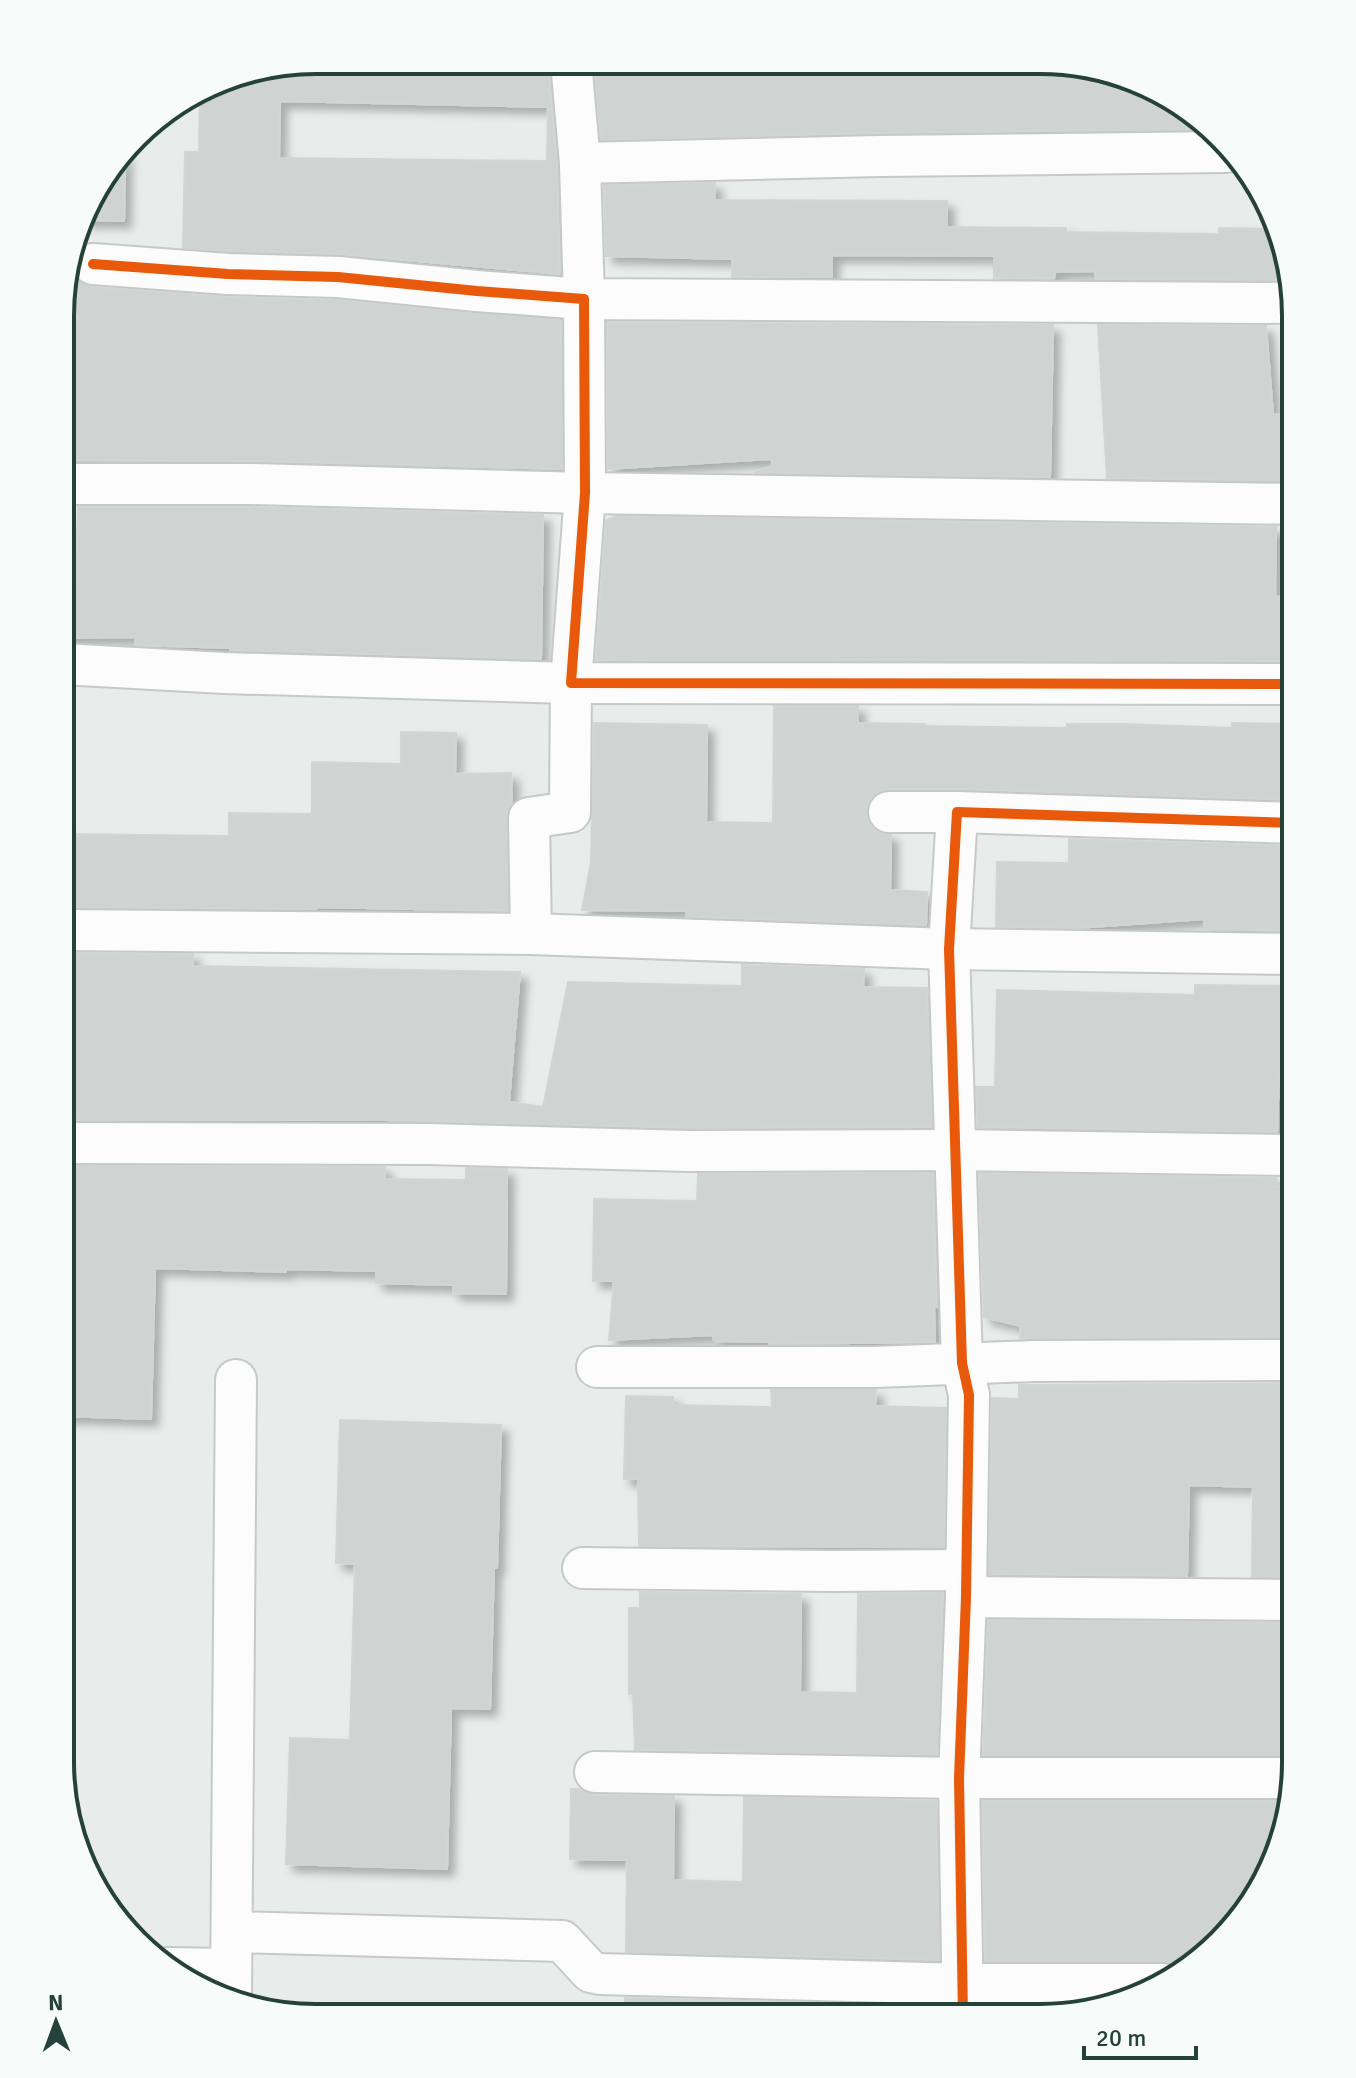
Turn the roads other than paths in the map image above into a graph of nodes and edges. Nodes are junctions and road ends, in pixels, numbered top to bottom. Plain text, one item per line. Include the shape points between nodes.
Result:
1 (572, 75) edge
2 (1217, 152) edge
3 (580, 163) junction
4 (93, 264) dead end
5 (584, 299) junction
6 (1281, 303) edge
7 (74, 484) edge
8 (585, 493) junction
9 (1282, 504) edge
10 (74, 665) edge
11 (571, 683) junction
12 (1282, 684) edge
13 (889, 812) dead end
14 (957, 812) junction
15 (1282, 823) edge
16 (74, 930) edge
17 (531, 934) junction
18 (949, 949) junction
19 (1282, 954) edge
20 (74, 1143) edge
21 (955, 1150) junction
22 (1281, 1155) edge
23 (1281, 1360) edge
24 (962, 1363) junction
25 (597, 1367) dead end
26 (236, 1380) dead end
27 (583, 1568) dead end
28 (965, 1583) junction
29 (1281, 1599) edge
30 (595, 1772) dead end
31 (959, 1778) junction
32 (1281, 1778) edge
33 (231, 1965) edge
34 (188, 1967) edge
35 (1131, 1987) edge
36 (963, 2001) edge

1 - 3 street
2 - 3 street
3 - 5 street
4 - 5 street via 338,277
5 - 6 street
5 - 8 street
7 - 8 street
8 - 9 street
8 - 11 street
10 - 11 street
11 - 12 street
11 - 17 street via 570,812 529,818
13 - 14 street
14 - 15 street
14 - 18 street
16 - 17 street
17 - 18 street
18 - 19 street
18 - 21 street
20 - 21 street
21 - 22 street
21 - 24 street
23 - 24 street
24 - 25 street
24 - 28 street via 969,1395
26 - 33 street
27 - 28 street via 833,1571
28 - 29 street
28 - 31 street
30 - 31 street
31 - 32 street
31 - 36 street
33 - 34 street
33 - 36 street via 562,1941 591,1972 600,1974
35 - 36 street

